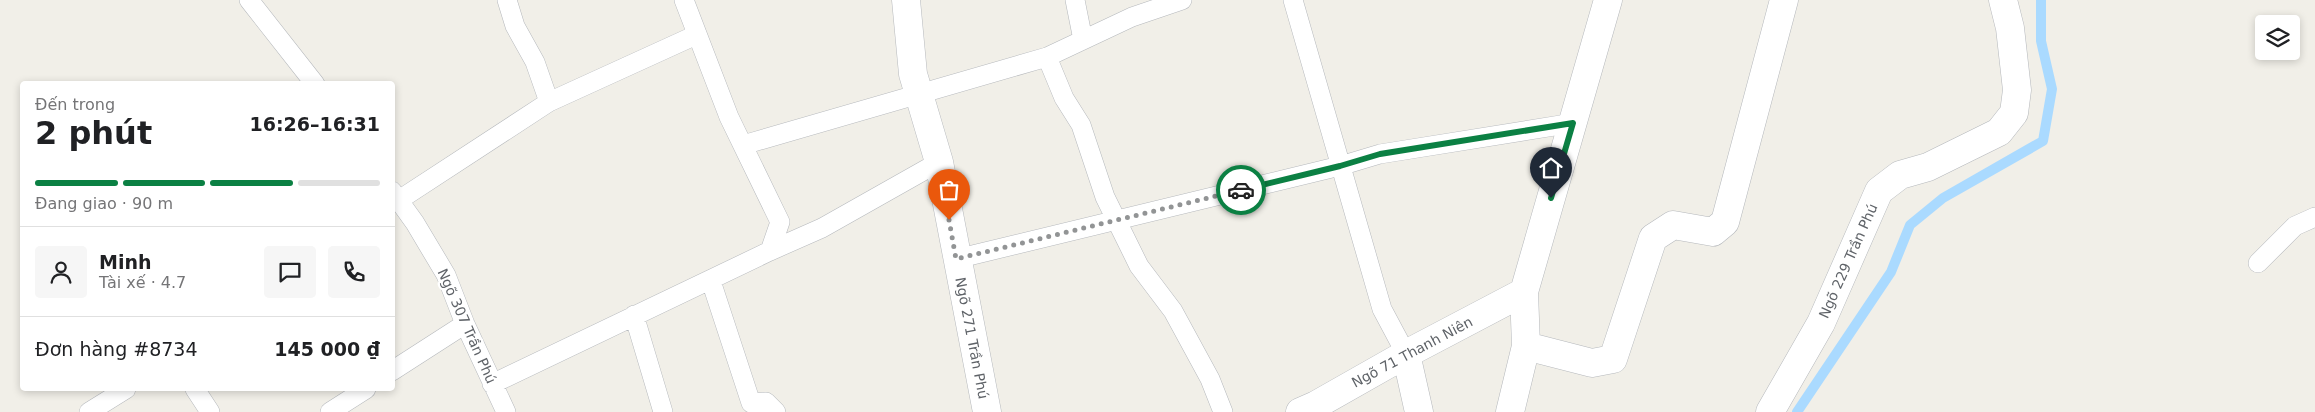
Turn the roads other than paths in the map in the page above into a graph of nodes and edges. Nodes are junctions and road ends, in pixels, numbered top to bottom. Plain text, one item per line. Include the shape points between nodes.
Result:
1 (249, 0) edge
2 (507, 0) edge
3 (684, 0) edge
4 (906, 0) edge
5 (1075, 0) edge
6 (1182, 0) edge
7 (1293, 0) edge
8 (1608, 0) edge
9 (1784, 0) edge
10 (2003, 0) edge
11 (696, 35) junction
12 (1084, 40) junction
13 (1047, 57) junction
14 (313, 81) edge
15 (919, 95) junction
16 (549, 102) junction
17 (1573, 123) junction
18 (743, 145) junction
19 (939, 162) junction
20 (1340, 166) junction
21 (396, 196) edge
22 (2315, 217) edge
23 (1117, 219) junction
24 (770, 251) junction
25 (956, 259) junction
26 (2258, 263) dead end
27 (711, 281) junction
28 (1524, 292) junction
29 (634, 314) junction
30 (465, 324) junction
31 (1526, 346) junction
32 (1406, 354) junction
33 (395, 370) edge
34 (492, 384) junction
35 (123, 391) edge
36 (196, 391) edge
37 (363, 391) edge
38 (89, 412) edge
39 (210, 412) edge
40 (330, 412) edge
41 (506, 412) edge
42 (662, 412) edge
43 (776, 412) edge
44 (987, 412) edge
45 (1223, 412) edge
46 (1300, 412) edge
47 (1419, 412) edge
48 (1510, 412) edge
49 (1770, 412) edge

1 - 14 lane
2 - 16 lane via 515,26 535,62
3 - 11 lane
4 - 15 street, Ngõ 271 Trần Phú via 913,74
5 - 12 lane
6 - 12 lane via 1132,17
7 - 20 lane
8 - 17 street
9 - 31 street via 1725,222 1713,232 1673,225 1653,238 1613,359 1592,363
10 - 49 street, Ngõ 229 Trần Phú via 2010,28 2017,90 2014,113 2000,132 1928,167 1900,175 1879,191 1821,323
11 - 16 lane
11 - 18 lane
12 - 13 lane
13 - 15 lane
13 - 23 lane via 1064,98 1081,125 1105,197
15 - 18 lane
15 - 19 street, Ngõ 271 Trần Phú
16 - 21 lane
17 - 20 lane via 1380,154
17 - 28 street
18 - 24 lane via 780,222
19 - 24 lane via 822,228
19 - 25 street, Ngõ 271 Trần Phú
20 - 23 lane
20 - 32 lane via 1382,309
21 - 30 lane, Ngõ 307 Trần Phú via 446,275
22 - 26 lane via 2295,226
23 - 25 lane
23 - 45 lane via 1139,266 1173,311 1210,379
24 - 27 lane
25 - 44 street, Ngõ 271 Trần Phú
27 - 29 lane
27 - 43 lane via 751,403 766,402
28 - 31 street
28 - 32 street, Ngõ 71 Thanh Niên
29 - 34 lane
29 - 42 lane
30 - 33 lane
30 - 34 lane, Ngõ 307 Trần Phú
31 - 48 street
32 - 46 street, Ngõ 71 Thanh Niên
32 - 47 street
34 - 41 lane, Ngõ 307 Trần Phú
35 - 38 lane
36 - 39 lane
37 - 40 lane

